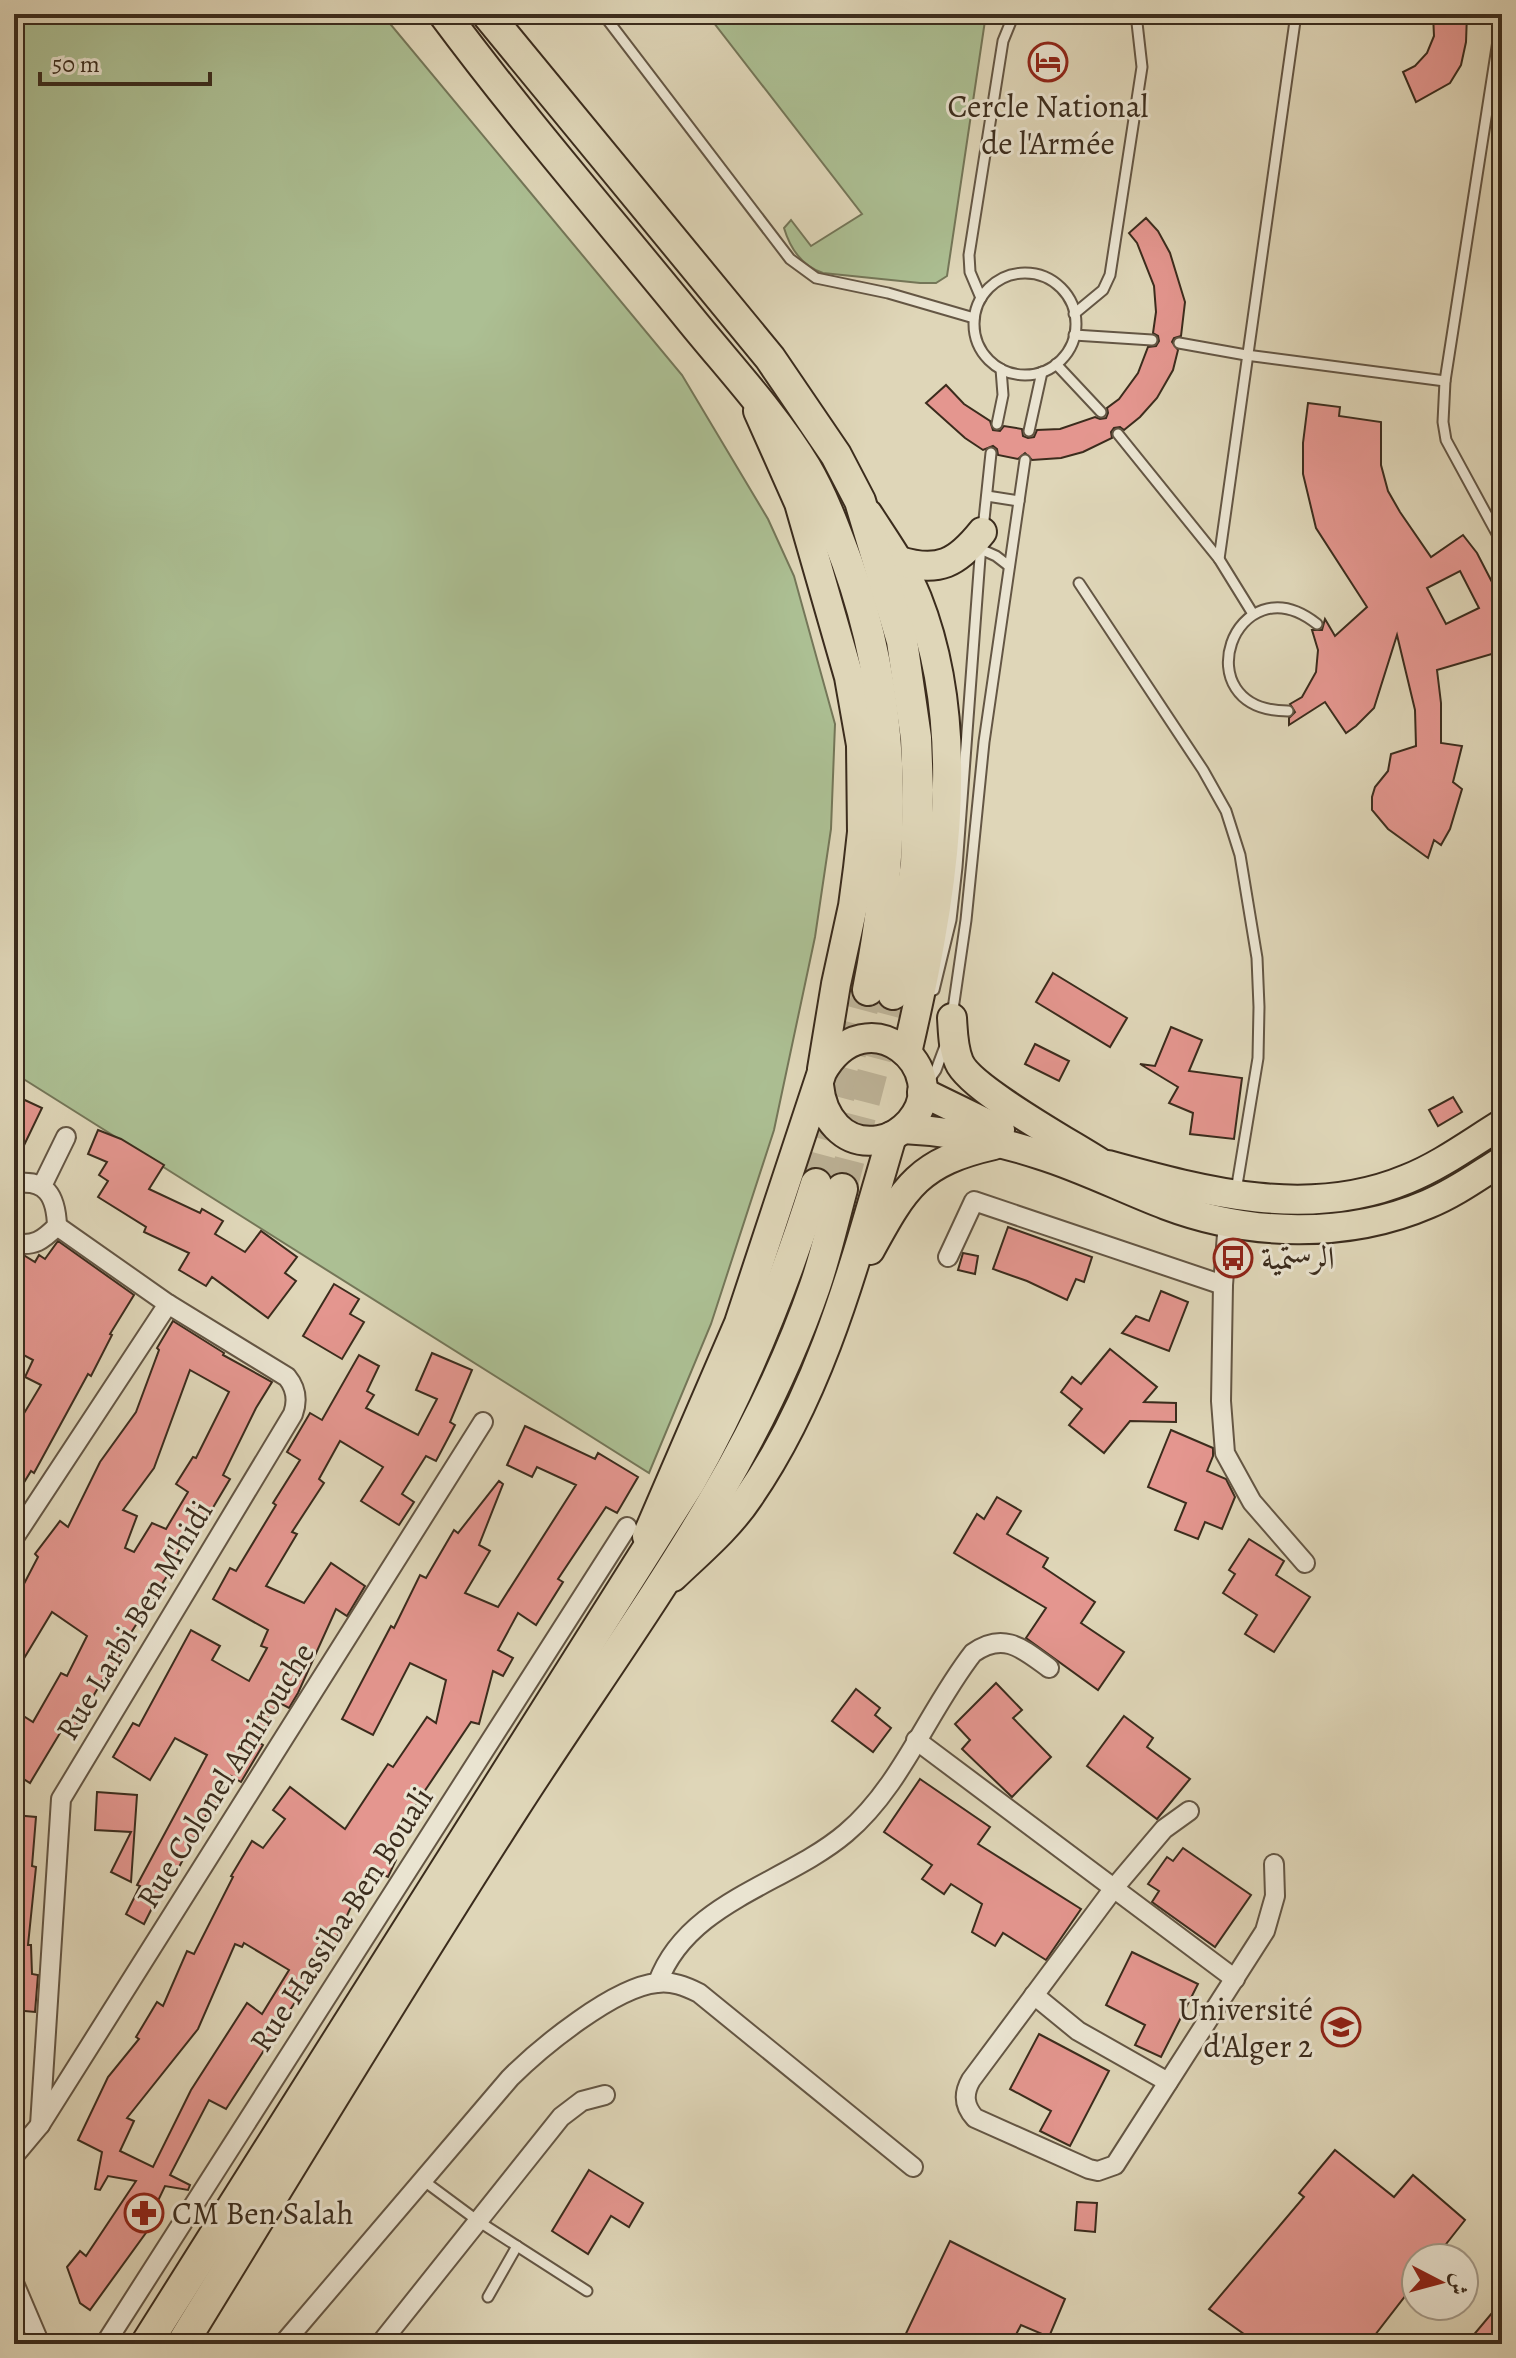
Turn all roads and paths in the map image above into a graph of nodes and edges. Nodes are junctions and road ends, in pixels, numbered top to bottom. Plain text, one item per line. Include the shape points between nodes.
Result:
1 (444, 14) edge
2 (487, 14) edge
3 (603, 14) edge
4 (1014, 14) edge
5 (1136, 14) edge
6 (1296, 14) edge
7 (1502, 15) edge
8 (981, 298) junction
9 (1074, 314) junction
10 (974, 318) junction
11 (1074, 335) junction
12 (1152, 340) dead end
13 (1179, 343) dead end
14 (1246, 355) junction
15 (1056, 364) junction
16 (1001, 369) junction
17 (1042, 372) junction
18 (1445, 381) junction
19 (750, 392) junction
20 (1101, 412) dead end
21 (997, 424) dead end
22 (1029, 431) dead end
23 (1118, 434) dead end
24 (991, 453) dead end
25 (1025, 460) dead end
26 (987, 496) junction
27 (860, 501) junction
28 (1019, 501) junction
29 (978, 542) junction
30 (1502, 543) edge
31 (1219, 559) junction
32 (899, 561) junction
33 (1009, 566) junction
34 (1079, 583) dead end
35 (1253, 614) junction
36 (1317, 624) dead end
37 (1288, 711) dead end
38 (931, 999) dead end
39 (939, 1016) junction
40 (910, 1056) junction
41 (820, 1078) junction
42 (922, 1090) junction
43 (1502, 1124) edge
44 (898, 1133) junction
45 (66, 1137) dead end
46 (1002, 1143) junction
47 (1502, 1161) edge
48 (1102, 1164) junction
49 (14, 1184) edge
50 (42, 1186) junction
51 (1232, 1208) junction
52 (57, 1226) junction
53 (14, 1243) edge
54 (948, 1257) dead end
55 (1223, 1285) junction
56 (845, 1296) junction
57 (168, 1304) junction
58 (483, 1422) dead end
59 (627, 1527) dead end
60 (14, 1538) edge
61 (1305, 1563) dead end
62 (635, 1567) junction
63 (658, 1592) junction
64 (1049, 1668) dead end
65 (916, 1740) junction
66 (1189, 1811) dead end
67 (1274, 1864) dead end
68 (1114, 1888) junction
69 (1235, 1979) junction
70 (658, 1982) junction
71 (1034, 1995) junction
72 (1168, 2082) junction
73 (605, 2095) dead end
74 (40, 2125) junction
75 (14, 2156) edge
76 (913, 2167) dead end
77 (424, 2181) junction
78 (478, 2221) junction
79 (517, 2246) junction
80 (14, 2283) edge
81 (587, 2291) dead end
82 (488, 2297) dead end
83 (189, 2332) edge
84 (40, 2344) edge
85 (105, 2344) edge
86 (146, 2344) edge
87 (283, 2344) edge
88 (380, 2344) edge

1 - 19 highway
2 - 27 highway via 770,358 836,455
3 - 10 lane via 790,259 816,278
4 - 8 lane via 1003,41 969,255
5 - 9 lane via 1142,67 1110,275 1103,290
6 - 14 lane
7 - 18 lane
8 - 9 lane via 1007,276 1042,276 1068,297
8 - 10 lane
9 - 11 lane
10 - 16 lane via 980,349
11 - 12 lane
11 - 15 lane
13 - 14 lane
14 - 18 lane
14 - 31 lane
15 - 17 lane
15 - 20 lane
16 - 17 lane
16 - 21 lane
17 - 22 lane
18 - 30 lane via 1446,440
19 - 27 highway via 818,492 872,644 889,796 880,992 908,918 916,864 916,738 902,641
19 - 41 main road via 799,503 849,677 861,745 858,868
23 - 31 lane
24 - 26 lane
25 - 28 lane
26 - 28 lane
26 - 29 lane
27 - 32 main road
28 - 33 lane
29 - 32 main road via 939,566
29 - 33 lane
29 - 38 lane via 957,867 951,920
31 - 35 lane
32 - 40 main road via 932,642 945,712 947,760 936,907
33 - 39 lane via 982,753 966,920
34 - 51 lane via 1203,770 1226,811 1240,855 1257,958 1258,1058
35 - 36 lane via 1287,608
35 - 37 lane via 1230,641 1230,677 1253,704
39 - 40 lane
39 - 42 lane via 939,1064
39 - 48 main road via 965,1073
40 - 41 main road via 894,1043 860,1039 830,1056
40 - 42 main road via 920,1072
41 - 44 main road via 820,1100 835,1127 862,1140
41 - 62 main road via 739,1323
42 - 44 main road via 913,1119
42 - 48 main road via 994,1128
43 - 51 main road via 1410,1178 1376,1191
44 - 46 main road via 953,1133
44 - 56 main road
45 - 50 street
46 - 51 main road via 1168,1206
46 - 56 main road via 951,1157 921,1174 894,1207
47 - 51 main road via 1429,1204 1362,1225 1292,1229
48 - 51 main road via 1174,1184
49 - 50 street
50 - 52 street via 56,1205
51 - 55 street
52 - 53 street via 43,1241
52 - 57 street
54 - 55 street via 974,1201
55 - 61 street via 1225,1453 1252,1502
56 - 63 main road via 787,1435 747,1499
57 - 60 street
57 - 74 street, Rue Larbi Ben M'hidi via 287,1377 296,1394 293,1414 61,1799
58 - 74 street, Rue Colonel Amirouche
59 - 85 street, Rue Hassiba Ben Bouali
62 - 63 highway via 690,1482 736,1395 829,1187 814,1288 787,1355 721,1488
62 - 86 highway
63 - 83 highway via 514,1807
64 - 65 street via 1015,1645 983,1647 966,1662
65 - 68 street
65 - 70 street via 875,1803 848,1832 693,1930 669,1957
66 - 68 street via 1164,1829
67 - 69 street via 1272,1914
68 - 69 street
68 - 71 street
69 - 72 street
70 - 76 street via 699,1993
70 - 77 street via 602,2007 550,2041 510,2078
71 - 72 street via 1087,2037
71 - 72 street via 967,2087 966,2103 975,2118 1089,2169 1107,2170
73 - 78 street via 582,2101 561,2117
74 - 75 street, Rue Colonel Amirouche
77 - 78 lane
77 - 87 street
78 - 79 lane
78 - 88 street
79 - 81 lane
79 - 82 lane
80 - 84 street

